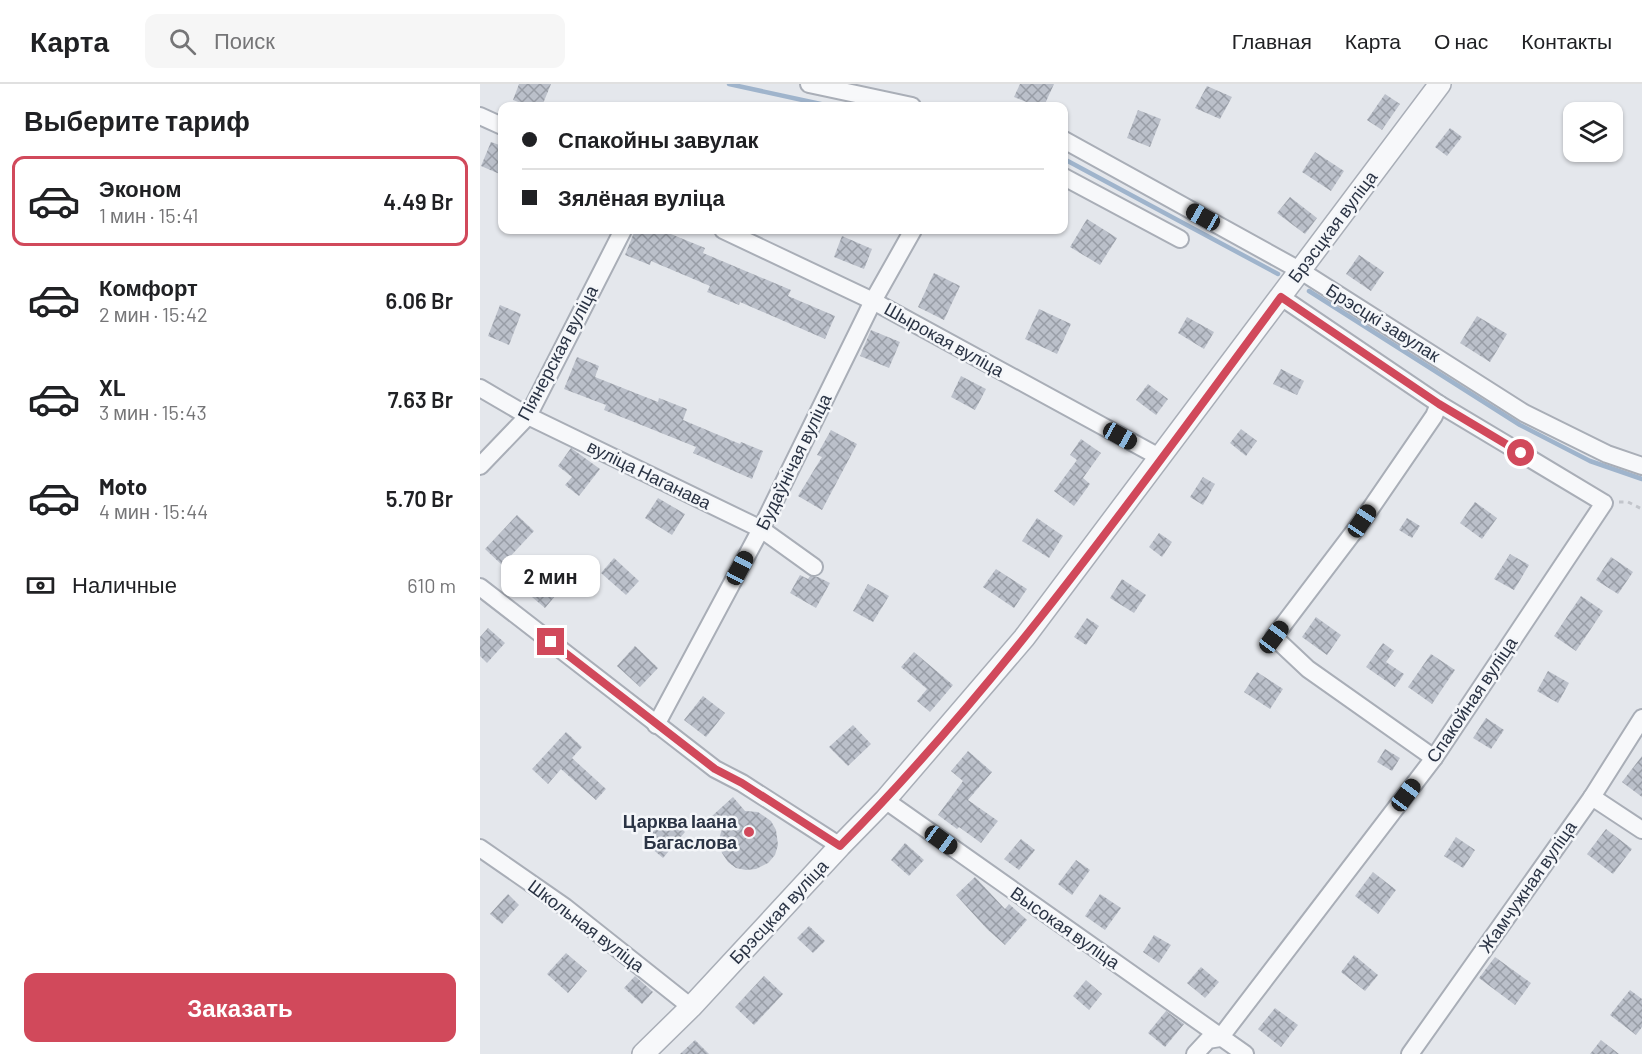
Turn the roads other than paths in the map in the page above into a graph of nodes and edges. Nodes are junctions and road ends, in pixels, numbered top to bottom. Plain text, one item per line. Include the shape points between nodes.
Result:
1 (809, 84) edge
2 (1440, 84) edge
3 (893, 102) edge
4 (480, 116) edge
5 (498, 124) edge
6 (1068, 142) edge
7 (1068, 179) edge
8 (621, 234) edge
9 (731, 234) edge
10 (911, 234) edge
11 (1180, 239) dead end
12 (1301, 271) junction
13 (1281, 297) junction
14 (873, 301) junction
15 (480, 388) edge
16 (1439, 404) junction
17 (528, 416) junction
18 (1161, 458) junction
19 (480, 466) edge
20 (1642, 466) edge
21 (761, 529) junction
22 (814, 567) dead end
23 (480, 587) edge
24 (1642, 718) edge
25 (656, 725) junction
26 (1434, 758) junction
27 (1592, 797) junction
28 (885, 800) junction
29 (1642, 830) edge
30 (840, 846) junction
31 (480, 848) edge
32 (691, 1007) junction
33 (1220, 1038) junction
34 (643, 1054) edge
35 (1195, 1054) edge
36 (1245, 1054) edge
37 (1410, 1054) edge

1 - 3 street
2 - 12 street, Брэсцкая вуліца
4 - 5 street
6 - 12 street, Брэсцкі завулак
7 - 11 street
8 - 17 street, Піянерская вуліца
9 - 14 street, Шырокая вуліца
10 - 14 street, Будаўнічая вуліца
12 - 13 street, Брэсцкая вуліца
12 - 20 street, Брэсцкі завулак via 1524,413 1607,454
13 - 16 street
13 - 18 street, Брэсцкая вуліца
14 - 18 street, Шырокая вуліца
14 - 21 street, Будаўнічая вуліца
15 - 17 street, вуліца Наганава
16 - 26 street via 1362,521 1274,637 1308,669
16 - 26 street, Спакойная вуліца via 1604,503
17 - 19 street, Піянерская вуліца
17 - 21 street, вуліца Наганава
18 - 28 street, Брэсцкая вуліца via 1024,639
21 - 22 street, вуліца Наганава
21 - 25 street, Будаўнічая вуліца
23 - 25 street
24 - 27 street, Жамчужная вуліца
25 - 30 street via 715,769
26 - 33 street, Спакойная вуліца
27 - 29 street
27 - 37 street, Жамчужная вуліца
28 - 30 street, Брэсцкая вуліца
28 - 33 street, Высокая вуліца
30 - 32 street, Брэсцкая вуліца
31 - 32 street, Школьная вуліца via 565,907
32 - 34 street, Брэсцкая вуліца
33 - 35 street, Спакойная вуліца via 1208,1040
33 - 36 street, Высокая вуліца

